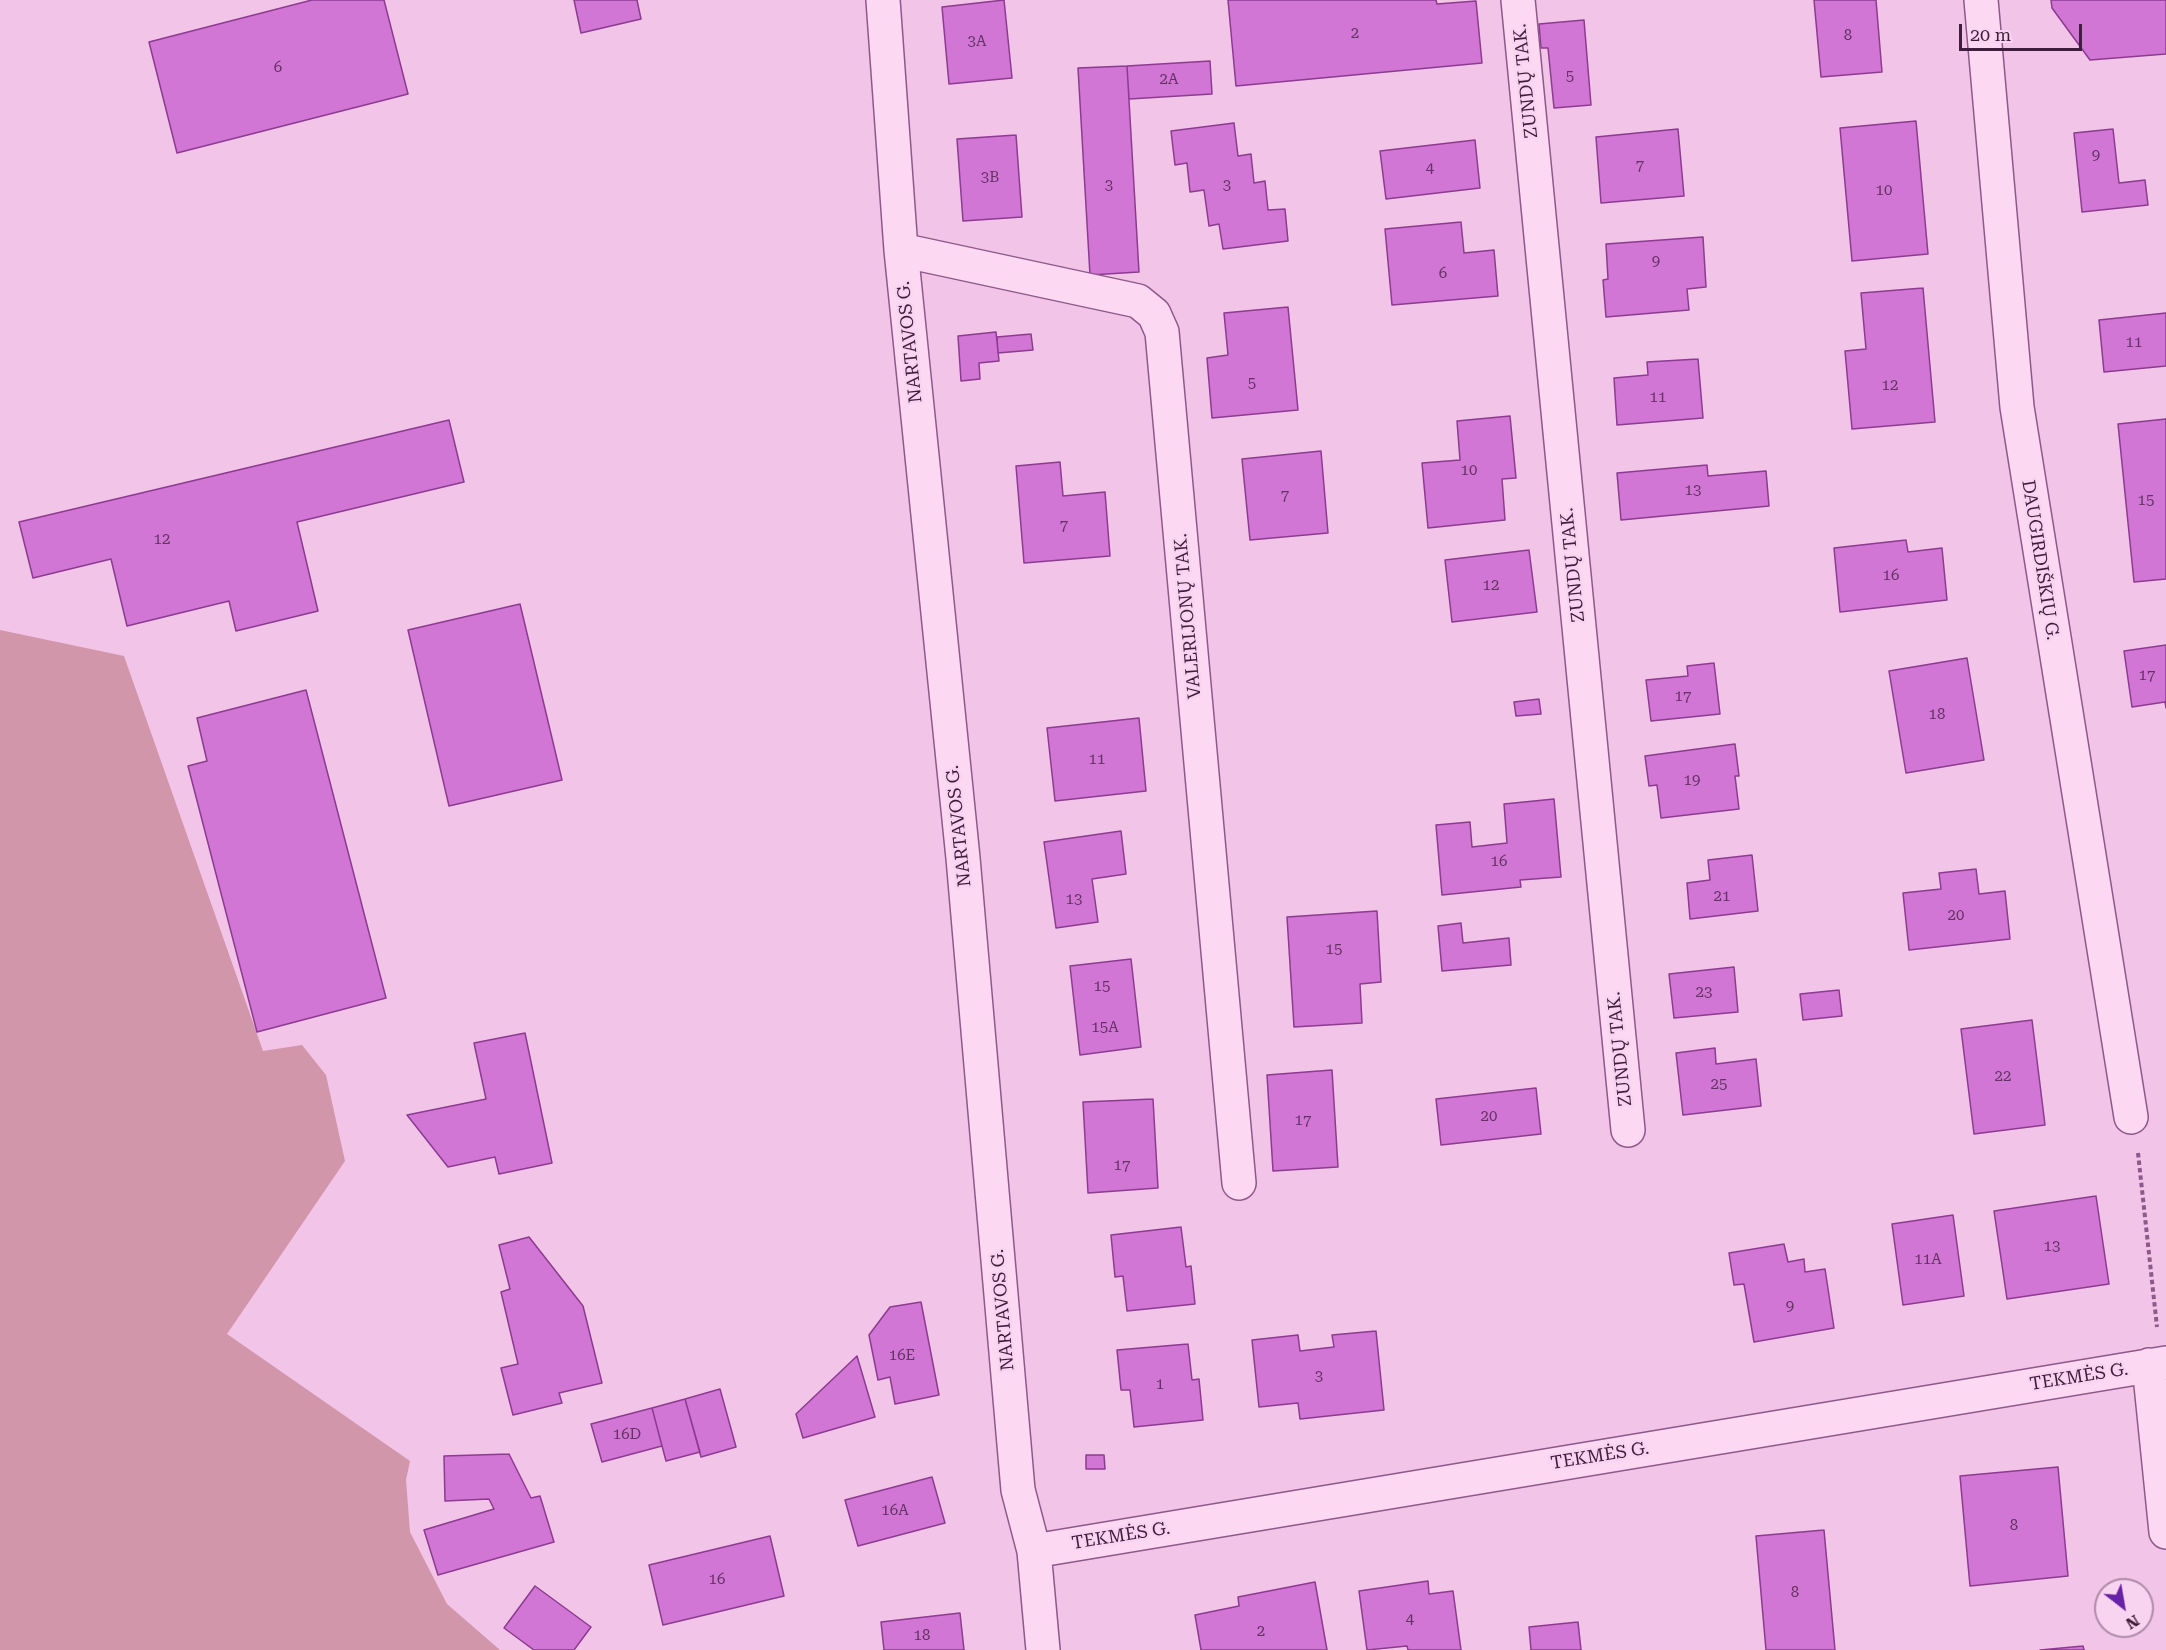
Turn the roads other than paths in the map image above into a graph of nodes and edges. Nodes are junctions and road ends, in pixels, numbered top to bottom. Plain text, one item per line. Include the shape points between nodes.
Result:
1 (883, 0) edge
2 (1518, 0) edge
3 (1981, 0) edge
4 (900, 250) junction
5 (2131, 1117) road end
6 (1628, 1130) dead end
7 (1239, 1183) dead end
8 (2159, 1364) edge
9 (2166, 1532) edge
10 (1034, 1551) junction
11 (1043, 1650) edge

1 - 4 street, NARTAVOS G.
2 - 6 street, ZUNDŲ TAK.
3 - 5 street, DAUGIRDIŠKIŲ G. via 2017,407
4 - 7 street, VALERIJONŲ TAK. via 1138,301 1154,314 1162,332
4 - 10 street, NARTAVOS G. via 963,858 1018,1490
8 - 9 street
8 - 10 street, TEKMĖS G.
10 - 11 street, NARTAVOS G.

